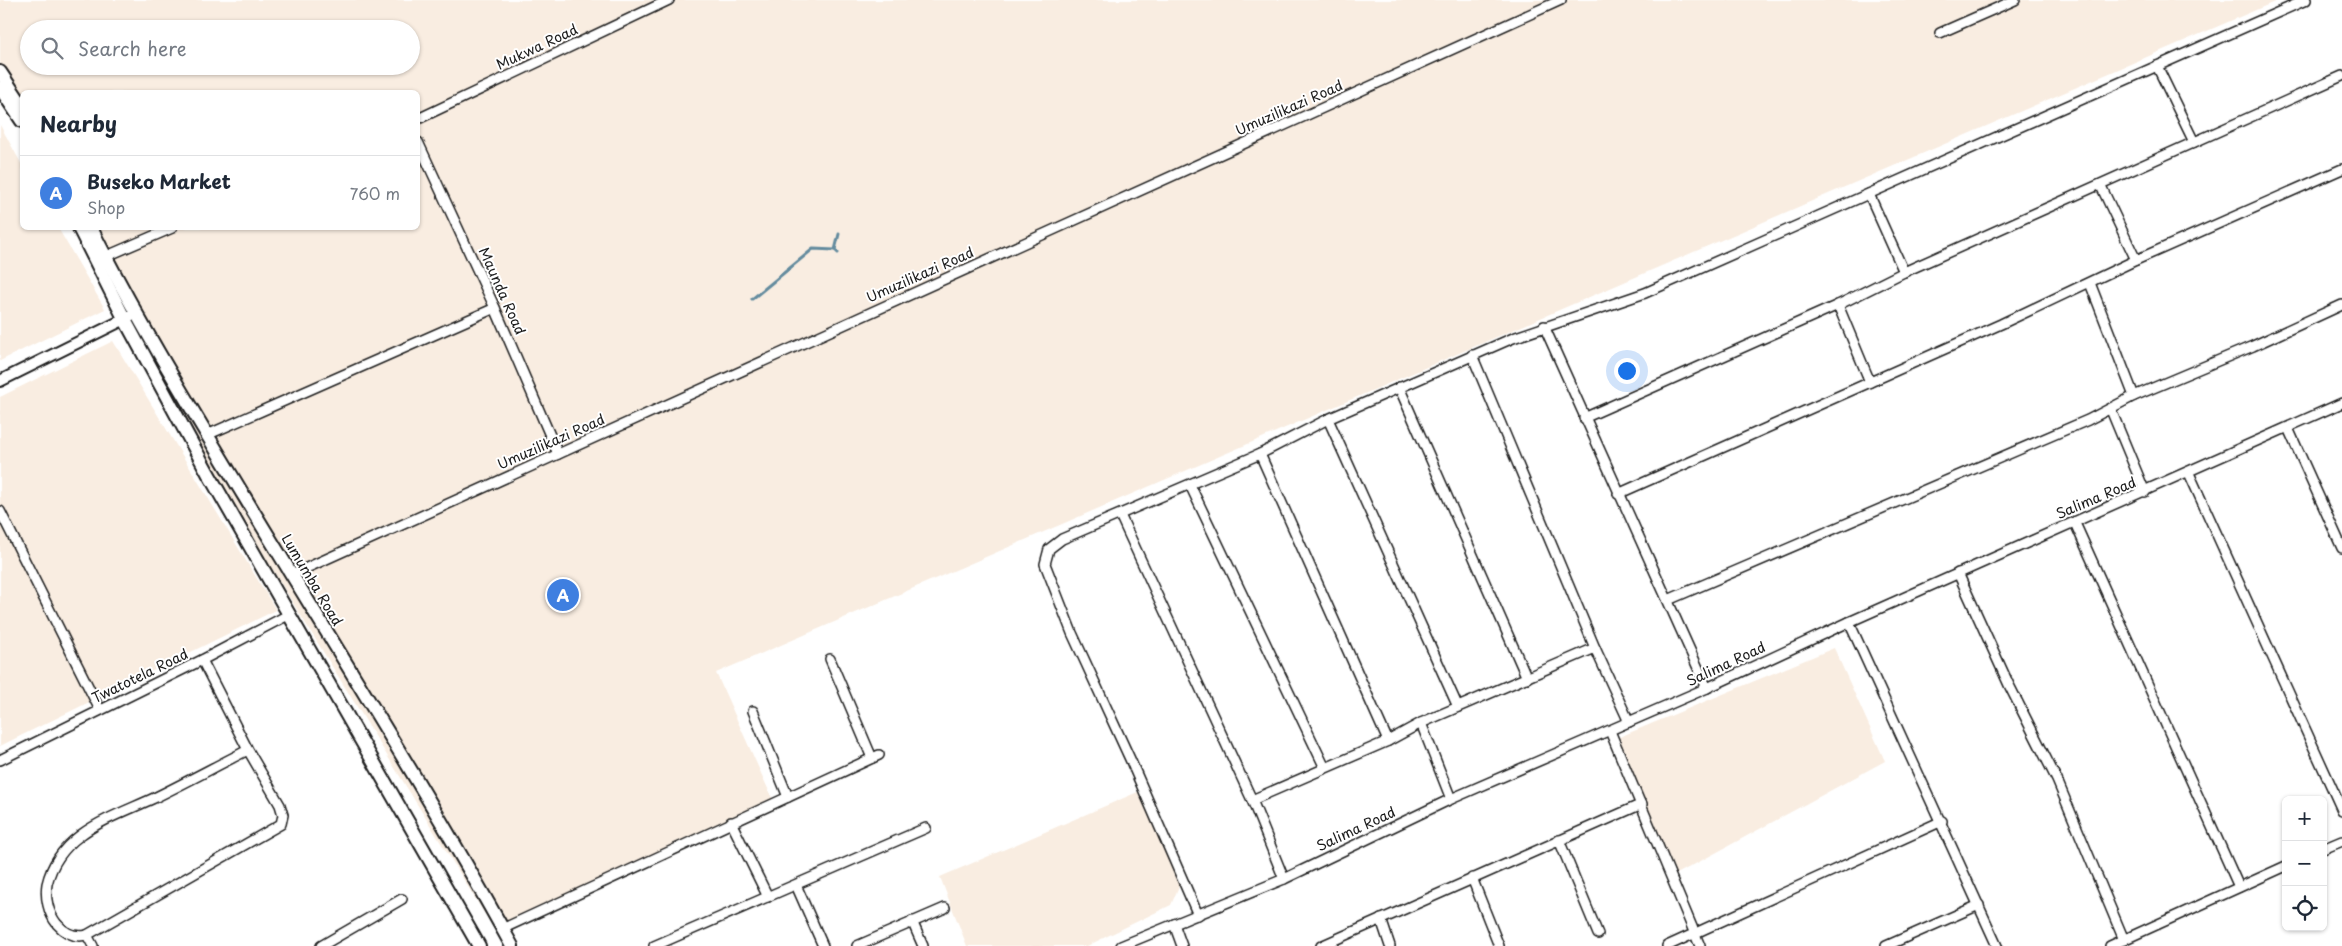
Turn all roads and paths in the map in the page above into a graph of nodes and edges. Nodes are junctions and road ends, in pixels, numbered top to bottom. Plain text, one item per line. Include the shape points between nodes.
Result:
1 (669, 0) edge
2 (1561, 0) edge
3 (2016, 0) edge
4 (2306, 0) edge
5 (1940, 33) dead end
6 (2157, 66) junction
7 (0, 72) edge
8 (2342, 76) edge
9 (0, 88) edge
10 (20, 103) edge
11 (420, 118) edge
12 (20, 119) edge
13 (2194, 142) junction
14 (420, 146) edge
15 (2342, 169) edge
16 (2101, 186) junction
17 (1869, 194) junction
18 (81, 230) edge
19 (92, 230) edge
20 (167, 230) edge
21 (100, 259) junction
22 (2136, 260) junction
23 (1904, 272) junction
24 (2090, 283) junction
25 (1838, 304) junction
26 (2342, 304) edge
27 (495, 308) junction
28 (130, 316) junction
29 (1544, 326) junction
30 (1472, 355) junction
31 (0, 381) edge
32 (1870, 382) junction
33 (1399, 387) junction
34 (2134, 396) junction
35 (2342, 403) edge
36 (2110, 410) junction
37 (1584, 418) junction
38 (1328, 419) junction
39 (2288, 428) junction
40 (207, 435) junction
41 (558, 454) junction
42 (1260, 454) junction
43 (2189, 473) junction
44 (1190, 485) junction
45 (2145, 492) junction
46 (1618, 494) junction
47 (0, 511) edge
48 (1120, 515) junction
49 (2075, 523) junction
50 (2342, 548) edge
51 (1958, 573) junction
52 (290, 575) junction
53 (1668, 600) junction
54 (290, 614) junction
55 (1849, 622) junction
56 (1595, 648) junction
57 (830, 659) dead end
58 (202, 660) junction
59 (1527, 678) junction
60 (1707, 688) junction
61 (1458, 707) junction
62 (100, 710) junction
63 (753, 711) dead end
64 (1629, 722) junction
65 (1421, 723) junction
66 (1610, 731) junction
67 (1388, 741) junction
68 (248, 750) junction
69 (0, 760) edge
70 (1325, 768) junction
71 (788, 797) junction
72 (1451, 799) junction
73 (1252, 800) junction
74 (1642, 804) junction
75 (2342, 810) edge
76 (1942, 821) junction
77 (732, 822) junction
78 (926, 828) dead end
79 (1558, 840) junction
80 (2342, 841) edge
81 (2327, 847) edge
82 (2282, 868) edge
83 (1284, 878) junction
84 (1472, 878) junction
85 (796, 884) junction
86 (2239, 887) junction
87 (768, 897) junction
88 (402, 899) dead end
89 (1979, 905) junction
90 (945, 908) dead end
91 (1198, 915) junction
92 (1381, 919) junction
93 (912, 921) junction
94 (1174, 924) junction
95 (502, 930) junction
96 (1598, 934) dead end
97 (1695, 934) junction
98 (87, 935) junction
99 (2124, 940) junction
100 (93, 946) edge
101 (321, 946) edge
102 (479, 946) edge
103 (512, 946) edge
104 (655, 946) edge
105 (823, 946) edge
106 (857, 946) edge
107 (923, 946) edge
108 (1121, 946) edge
109 (1182, 946) edge
110 (1321, 946) edge
111 (1390, 946) edge
112 (1499, 946) edge
113 (1666, 946) edge
114 (1700, 946) edge
115 (1886, 946) edge
116 (1997, 946) edge
117 (2110, 946) edge

1 - 11 street, Mukwa Road
2 - 41 street, Umuzilikazi Road
3 - 5 street
4 - 6 street
6 - 13 street
6 - 17 street
7 - 10 main road
8 - 13 street
9 - 12 main road
13 - 16 street
14 - 27 street, Maunda Road
15 - 22 street
16 - 22 street
16 - 23 street
17 - 23 street
17 - 29 street via 1645,293
18 - 21 main road, Lumumba Road
19 - 21 main road, Lumumba Road
20 - 21 street
21 - 28 main road, Lumumba Road
22 - 24 street
23 - 25 street
24 - 32 street
24 - 34 street
25 - 32 street
25 - 37 street
26 - 34 street
27 - 40 street
27 - 41 street, Maunda Road
28 - 31 street
28 - 40 main road, Lumumba Road
28 - 54 main road, Lumumba Road via 196,450
29 - 30 street
29 - 37 street
30 - 33 street
30 - 56 street
32 - 46 street
33 - 38 street
33 - 59 street
34 - 36 street
35 - 39 street, Salima Road
36 - 45 street
36 - 53 street
37 - 46 street
38 - 42 street
38 - 61 street
39 - 43 street, Salima Road
39 - 50 street
40 - 52 main road, Lumumba Road
41 - 52 street, Umuzilikazi Road
42 - 44 street
42 - 67 street
43 - 45 street, Salima Road
43 - 75 street
44 - 48 street
44 - 70 street
45 - 49 street, Salima Road
46 - 53 street
47 - 62 street
48 - 73 street
48 - 91 street via 1062,539 1049,549 1046,564 1072,633
49 - 51 street, Salima Road
49 - 86 street
51 - 55 street, Salima Road
51 - 99 street via 2057,780
52 - 95 main road, Lumumba Road via 380,720
53 - 60 street
54 - 58 street, Twatotela Road
54 - 102 main road, Lumumba Road
55 - 60 street, Salima Road
55 - 76 street
56 - 59 street
56 - 64 street
57 - 71 street via 876,757
58 - 62 street, Twatotela Road
58 - 68 street
59 - 61 street
60 - 64 street, Salima Road
61 - 65 street
62 - 69 street, Twatotela Road
63 - 71 street
64 - 66 street, Salima Road
65 - 67 street
65 - 72 street
66 - 72 street, Salima Road
66 - 74 street
67 - 70 street
68 - 98 street via 280,805 281,824
68 - 98 street via 102,822 71,842 52,868 47,898 50,912 62,930 78,937
70 - 73 street
71 - 77 street
72 - 83 street, Salima Road
73 - 83 street
74 - 79 street
74 - 97 street
76 - 89 street
76 - 97 street
77 - 87 street
77 - 95 street
78 - 85 street
79 - 84 street
79 - 96 street
80 - 81 street
82 - 86 street
83 - 91 street, Salima Road
84 - 92 street
84 - 112 street
85 - 87 street
85 - 105 street
86 - 99 street
87 - 104 street
88 - 101 street
89 - 115 street
89 - 116 street
90 - 93 street
91 - 94 street, Salima Road
92 - 110 street
92 - 111 street
93 - 106 street
93 - 107 street
94 - 108 street, Salima Road
94 - 109 street
95 - 103 main road, Lumumba Road
97 - 113 street
97 - 114 street
98 - 100 street
99 - 117 street

